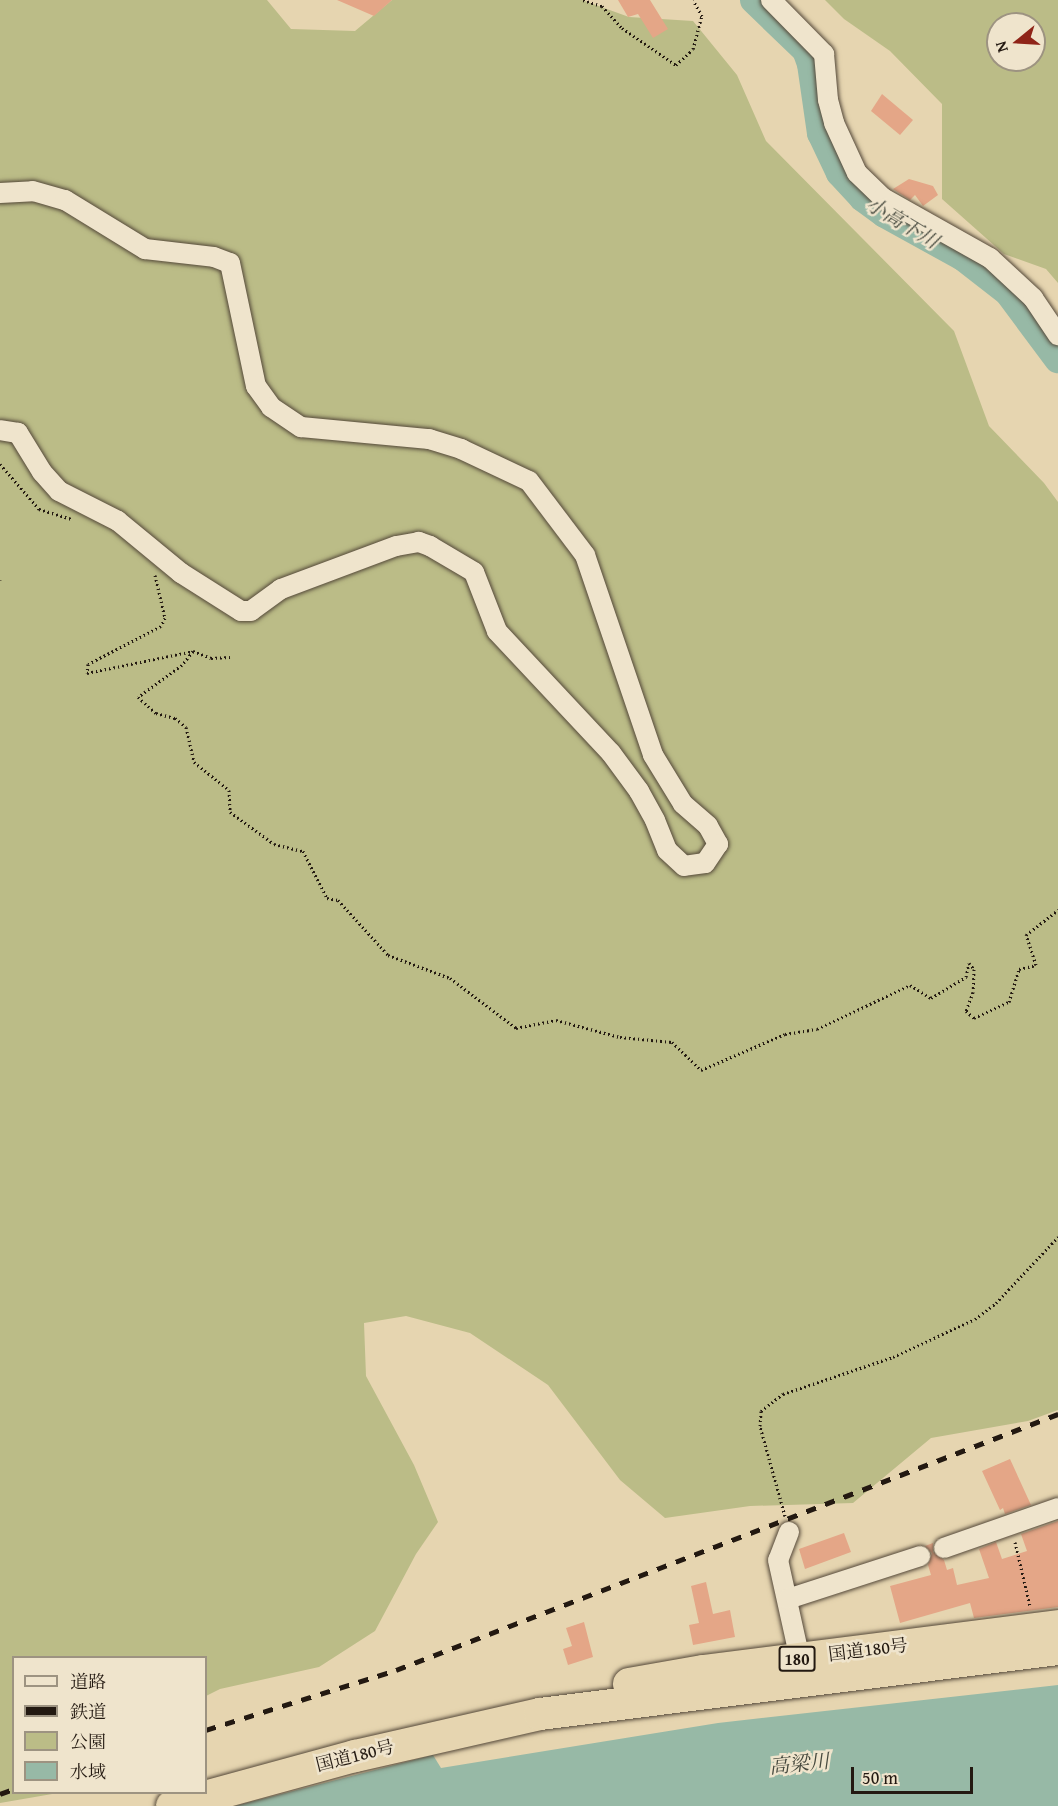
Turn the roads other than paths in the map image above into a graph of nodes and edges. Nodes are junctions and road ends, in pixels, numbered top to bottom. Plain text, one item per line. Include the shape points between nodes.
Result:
1 (771, 0) edge
2 (0, 193) edge
3 (1058, 335) edge
4 (0, 430) edge
5 (1058, 1509) edge
6 (789, 1532) road end
7 (944, 1548) dead end
8 (920, 1556) dead end
9 (788, 1599) junction
10 (1050, 1634) edge
11 (800, 1659) junction
12 (540, 1714) junction
13 (172, 1806) edge

1 - 3 street via 824,54 834,123 857,173 883,198 997,264 1033,298
2 - 4 street via 33,191 65,200 145,249 214,257 230,263 256,386 272,407 301,427 429,440 461,449 529,480 585,555 654,755 683,804 708,826 718,844 705,863 684,866 667,850 656,820 611,753 497,631 474,572 429,546 409,542 396,546 281,589 251,611 241,611 181,573 118,521 59,491 18,433
5 - 7 street
6 - 9 street via 778,1560
8 - 9 street
9 - 11 street
10 - 11 highway, 国道180号 / 180
10 - 12 highway, 国道180号 / 180
11 - 12 highway, 国道180号 / 180 via 610,1687
12 - 13 highway, 国道180号 / 180 via 366,1753

